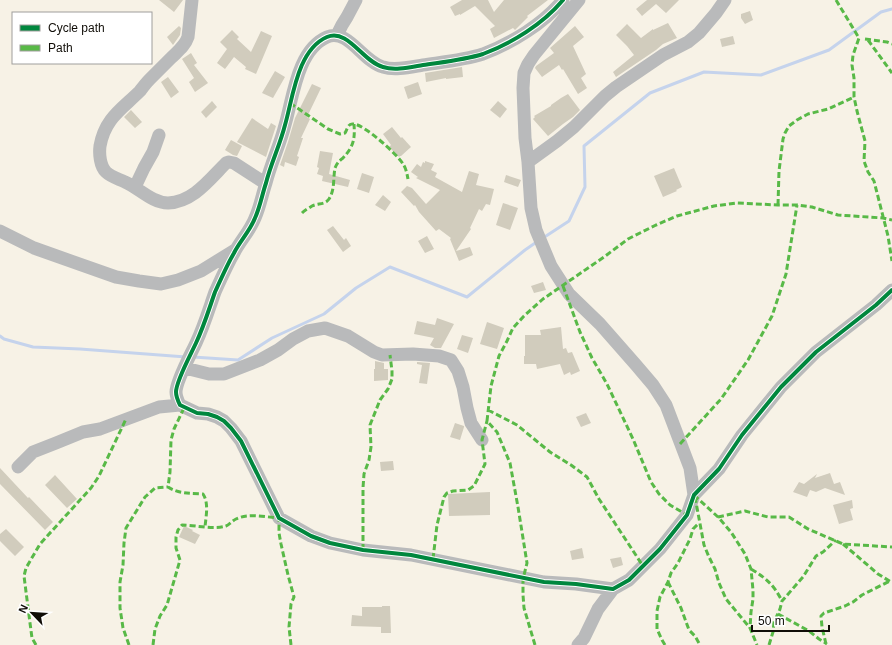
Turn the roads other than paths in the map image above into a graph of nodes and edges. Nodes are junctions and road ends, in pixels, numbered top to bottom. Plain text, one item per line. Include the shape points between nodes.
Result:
1 (192, 0) edge
2 (356, 0) edge
3 (563, 0) edge
4 (579, 0) edge
5 (725, 0) edge
6 (337, 35) junction
7 (159, 135) dead end
8 (528, 162) junction
9 (266, 184) junction
10 (135, 188) junction
11 (0, 231) edge
12 (235, 250) junction
13 (892, 290) edge
14 (186, 366) junction
15 (180, 405) junction
16 (482, 440) dead end
17 (18, 467) dead end
18 (694, 495) junction
19 (613, 589) junction
20 (578, 645) edge

1 - 10 street via 186,42 114,115 102,139 100,152 105,171
2 - 6 street
3 - 6 street via 532,29 502,46 458,60 384,68
4 - 8 street via 534,55 524,73 522,88
5 - 8 street via 699,33 616,87 574,127
6 - 9 street via 328,36 321,41 304,62 296,79 285,126
7 - 10 street
8 - 18 street via 531,208 536,230 551,266 569,294 636,365 666,405 690,468
9 - 10 street via 229,162 184,200 160,202
9 - 12 street via 255,220
11 - 12 street via 34,248 116,277 161,284 201,271
12 - 14 street
13 - 18 street via 816,352 781,387 742,435 719,469
14 - 15 street via 176,392
14 - 16 street via 209,374 224,374 260,360 308,331 325,328 348,336 382,355 439,356 451,360 458,371 471,422
15 - 17 street via 159,407 100,429 83,432 33,452
15 - 19 street via 198,413 217,416 224,421 241,440 279,518 311,536 363,550 411,555 544,582
18 - 19 street via 687,515 660,550 629,580
19 - 20 street via 598,609

